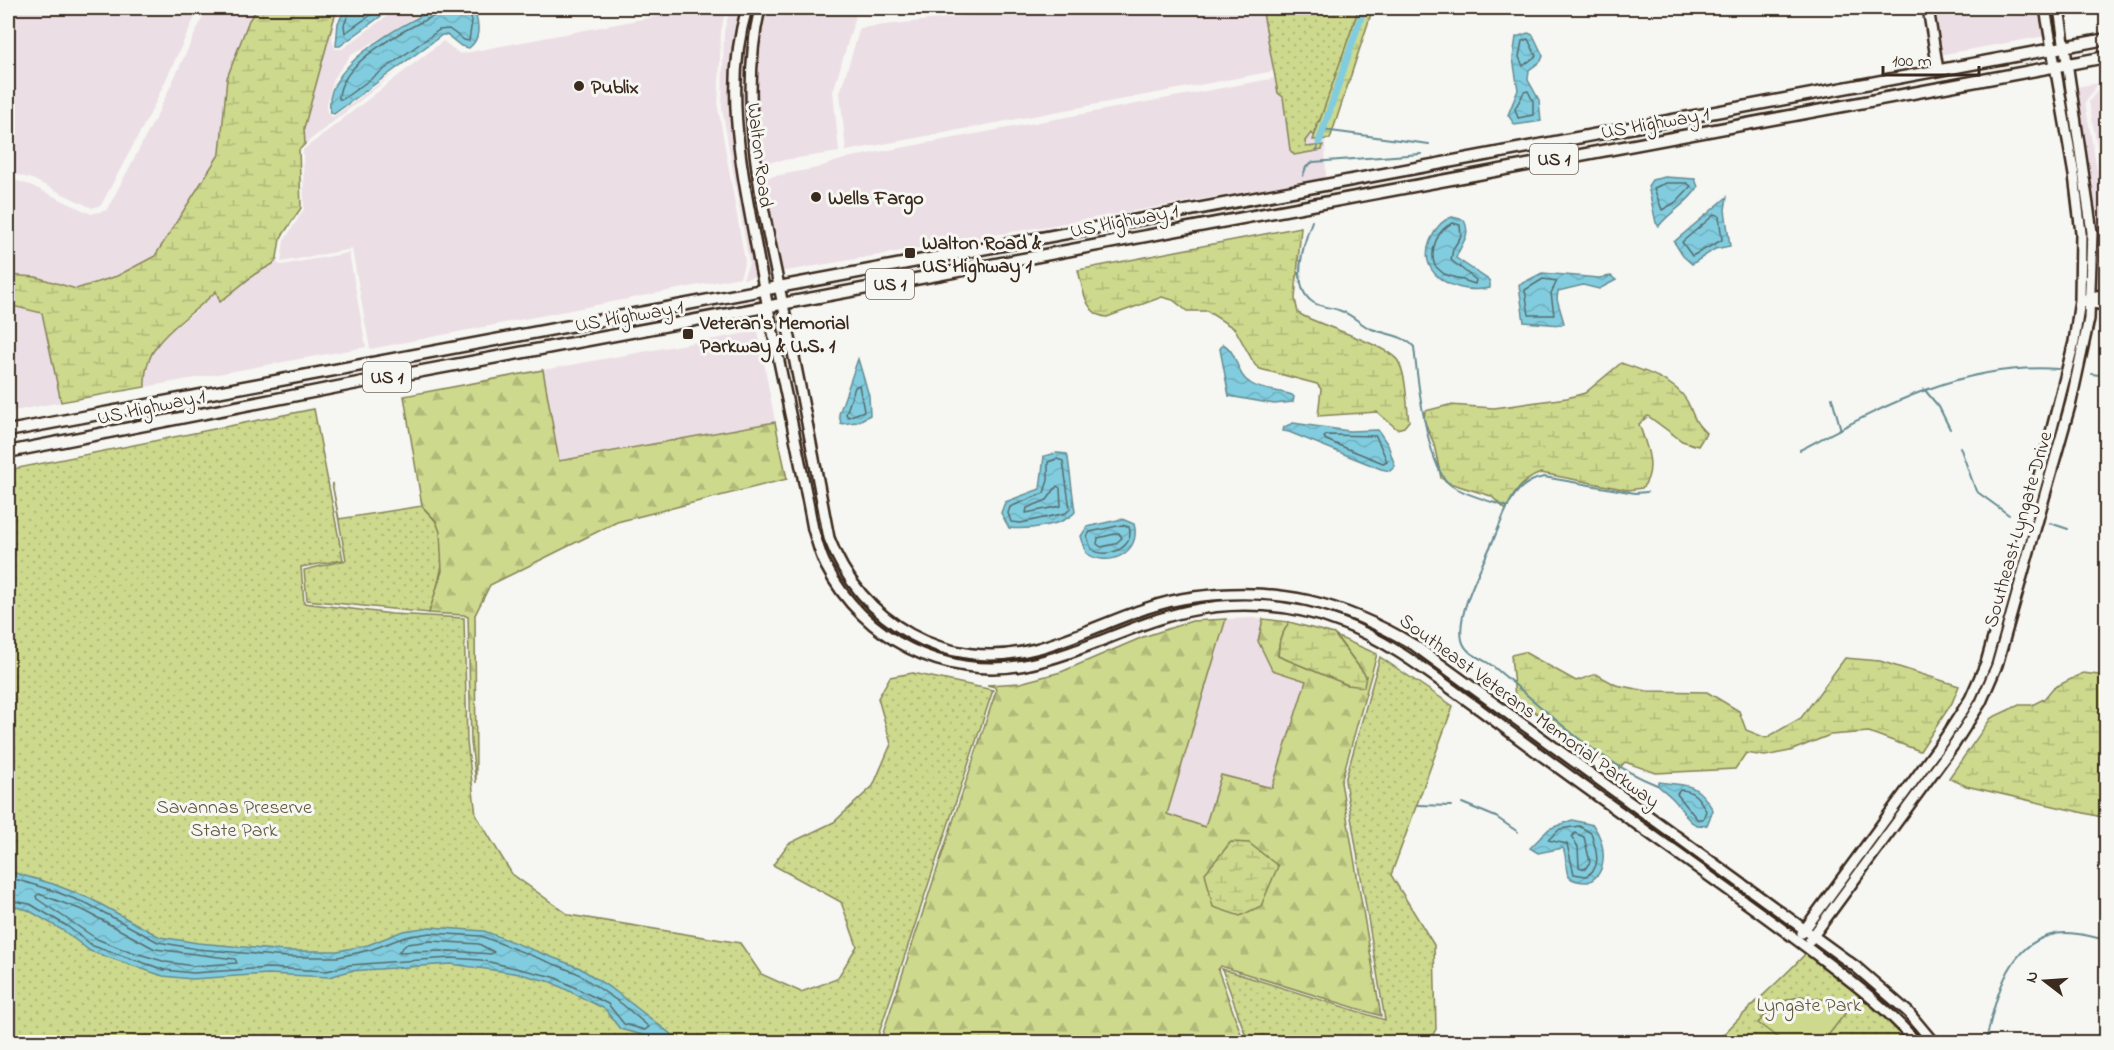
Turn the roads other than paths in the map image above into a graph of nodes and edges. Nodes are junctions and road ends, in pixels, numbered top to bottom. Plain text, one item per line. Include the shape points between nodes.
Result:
1 (747, 8) edge
2 (760, 8) edge
3 (1928, 8) edge
4 (2045, 8) edge
5 (2059, 8) edge
6 (2106, 39) edge
7 (2065, 46) junction
8 (2051, 49) junction
9 (2106, 57) edge
10 (2069, 64) junction
11 (2055, 67) junction
12 (1938, 70) junction
13 (1722, 110) junction
14 (1700, 131) junction
15 (1075, 231) junction
16 (1053, 252) junction
17 (779, 287) junction
18 (764, 290) junction
19 (2106, 294) edge
20 (2080, 300) junction
21 (2091, 300) junction
22 (2106, 304) edge
23 (783, 305) junction
24 (767, 308) junction
25 (515, 336) junction
26 (489, 358) junction
27 (379, 362) junction
28 (358, 382) junction
29 (8, 431) edge
30 (8, 452) edge
31 (1805, 929) junction
32 (1814, 936) junction
33 (1797, 940) junction
34 (1805, 946) junction
35 (1916, 1042) edge
36 (1933, 1042) edge

1 - 18 main road, Walton Road via 737,49 736,124
2 - 17 main road, Walton Road via 749,69 750,110
3 - 12 main road
4 - 8 main road, Southeast Lyngate Drive
5 - 7 main road, Southeast Lyngate Drive
6 - 7 main road, US Highway 1 / US 1
7 - 8 main road, US Highway 1 / US 1
7 - 10 main road, Southeast Lyngate Drive
8 - 11 main road, Southeast Lyngate Drive
8 - 12 main road, US Highway 1 / US 1
9 - 10 main road, US Highway 1 / US 1
10 - 11 main road, US Highway 1 / US 1
10 - 21 main road, Southeast Lyngate Drive via 2092,232
11 - 14 main road, US Highway 1 / US 1
11 - 20 main road, Southeast Lyngate Drive via 2081,233
12 - 13 main road, US Highway 1 / US 1
13 - 14 main road
13 - 15 main road, US Highway 1 / US 1
14 - 16 main road, US Highway 1 / US 1
15 - 16 main road
15 - 17 main road, US Highway 1 / US 1
16 - 23 main road, US Highway 1 / US 1
17 - 18 main road, US Highway 1 / US 1
17 - 23 main road, Walton Road
18 - 24 main road, Walton Road
18 - 25 main road, US Highway 1 / US 1
19 - 21 main road
20 - 21 main road
20 - 31 main road, Southeast Lyngate Drive via 2074,342 2049,440 1986,663 1970,699 1945,738
21 - 22 main road
21 - 32 main road, Southeast Lyngate Drive via 2071,402 1997,665 1985,693 1955,743
23 - 24 main road, US Highway 1 / US 1
23 - 31 main road, Southeast Veterans Memorial Parkway via 828,538 836,558 863,598 902,631 958,653 1001,655 1035,650 1138,611 1191,597 1265,593 1323,603 1383,627 1414,645
24 - 26 main road, US Highway 1 / US 1
24 - 33 main road, Southeast Veterans Memorial Parkway via 813,529 825,563 852,606 895,641 936,660 1000,668 1065,655 1130,628 1191,610 1261,606 1338,621 1377,638 1441,680
25 - 26 main road via 494,348
25 - 27 main road, US Highway 1 / US 1
26 - 28 main road, US Highway 1 / US 1
27 - 28 main road via 376,371
27 - 29 main road, US Highway 1 / US 1
28 - 30 main road, US Highway 1 / US 1
31 - 32 main road, Southeast Veterans Memorial Parkway
31 - 33 main road, Southeast Lyngate Drive
32 - 34 main road, Southeast Lyngate Drive
32 - 36 main road, Southeast Veterans Memorial Parkway via 1880,986
33 - 34 main road, Southeast Veterans Memorial Parkway
34 - 35 main road, Southeast Veterans Memorial Parkway via 1869,995

